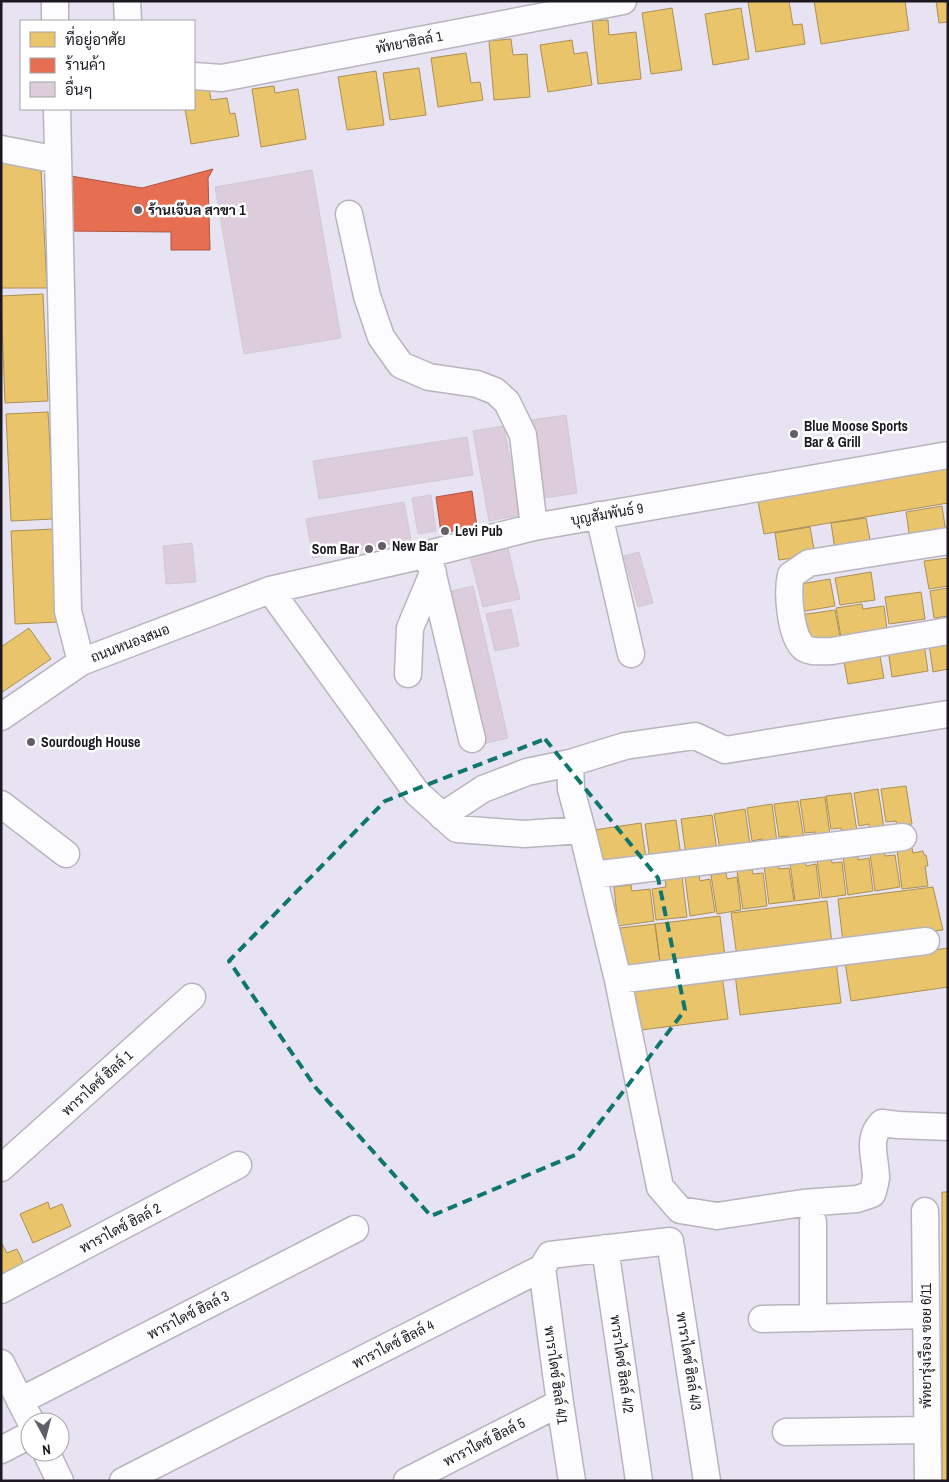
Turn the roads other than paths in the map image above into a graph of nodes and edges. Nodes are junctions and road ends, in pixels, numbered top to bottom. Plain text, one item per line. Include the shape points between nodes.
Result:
1 (54, 1) edge
2 (128, 1) edge
3 (623, 1) edge
4 (55, 20) edge
5 (128, 20) edge
6 (195, 76) edge
7 (57, 110) edge
8 (1, 149) edge
9 (58, 160) junction
10 (349, 214) dead end
11 (948, 455) edge
12 (599, 515) junction
13 (534, 527) junction
14 (948, 541) edge
15 (430, 563) junction
16 (270, 590) junction
17 (948, 631) edge
18 (631, 654) dead end
19 (81, 662) junction
20 (408, 674) dead end
21 (948, 714) edge
22 (1, 717) edge
23 (472, 739) dead end
24 (570, 763) junction
25 (1, 804) edge
26 (442, 816) junction
27 (582, 830) junction
28 (903, 837) dead end
29 (66, 854) dead end
30 (593, 875) junction
31 (926, 941) dead end
32 (618, 980) junction
33 (192, 997) dead end
34 (948, 1127) edge
35 (238, 1165) dead end
36 (1, 1168) edge
37 (925, 1212) dead end
38 (813, 1222) dead end
39 (355, 1229) dead end
40 (670, 1241) joint
41 (605, 1248) junction
42 (542, 1268) junction
43 (1, 1290) edge
44 (926, 1314) junction
45 (813, 1318) junction
46 (762, 1319) dead end
47 (1, 1363) edge
48 (560, 1404) junction
49 (25, 1411) edge
50 (927, 1430) junction
51 (786, 1432) dead end
52 (20, 1441) edge
53 (1, 1450) edge
54 (51, 1462) edge
55 (60, 1481) edge
56 (123, 1481) edge
57 (407, 1481) edge
58 (572, 1481) edge
59 (639, 1481) edge
60 (707, 1481) edge
61 (928, 1481) edge

1 - 4 street
2 - 5 street
3 - 6 street, พัทยาฮิลล์ 1 via 222,78
7 - 9 street
8 - 9 street
9 - 19 street via 68,611
10 - 13 street via 367,296 381,337 401,365 429,377 477,384 495,391 507,402 523,435
11 - 12 street, บุญสัมพันธ์ 9
12 - 13 street, บุญสัมพันธ์ 9
12 - 18 street
13 - 15 street, บุญสัมพันธ์ 9
14 - 17 street via 809,563 791,575 789,584 789,604 796,636 804,648 813,651 832,651
15 - 16 street, บุญสัมพันธ์ 9
15 - 20 street via 410,628
15 - 23 street
16 - 19 street, ถนนหนองสมอ
16 - 26 street via 417,793
19 - 22 street, ถนนหนองสมอ
21 - 24 street via 725,750 695,736 625,746
24 - 26 street via 527,772 483,789
24 - 27 street via 571,789
25 - 29 street
26 - 27 street via 457,829 524,834
27 - 30 street
28 - 30 street
30 - 32 street
31 - 32 street
32 - 34 street via 660,1187 680,1210 717,1216 803,1203 857,1199 872,1194 876,1179 873,1138 882,1123
33 - 36 street, พาราไดซ์ ฮิลล์ 1
35 - 43 street, พาราไดซ์ ฮิลล์ 2
37 - 44 street, พัทยารุ่งเรือง ซอย 6/11
38 - 45 street
39 - 49 street, พาราไดซ์ ฮิลล์ 3
40 - 41 street, พาราไดซ์ ฮิลล์ 4
40 - 60 street, พาราไดซ์ ฮิลล์ 4/3
41 - 42 street, พาราไดซ์ ฮิลล์ 4 via 550,1255
41 - 59 street, พาราไดซ์ ฮิลล์ 4/2
42 - 48 street, พาราไดซ์ ฮิลล์ 4/1
42 - 56 street, พาราไดซ์ ฮิลล์ 4
44 - 45 street
44 - 50 street, พัทยารุ่งเรือง ซอย 6/11
45 - 46 street
47 - 49 street
48 - 57 street, พาราไดซ์ ฮิลล์ 5
48 - 58 street, พาราไดซ์ ฮิลล์ 4/1
50 - 51 street
50 - 61 street, พัทยารุ่งเรือง ซอย 6/11
52 - 53 street
54 - 55 street

